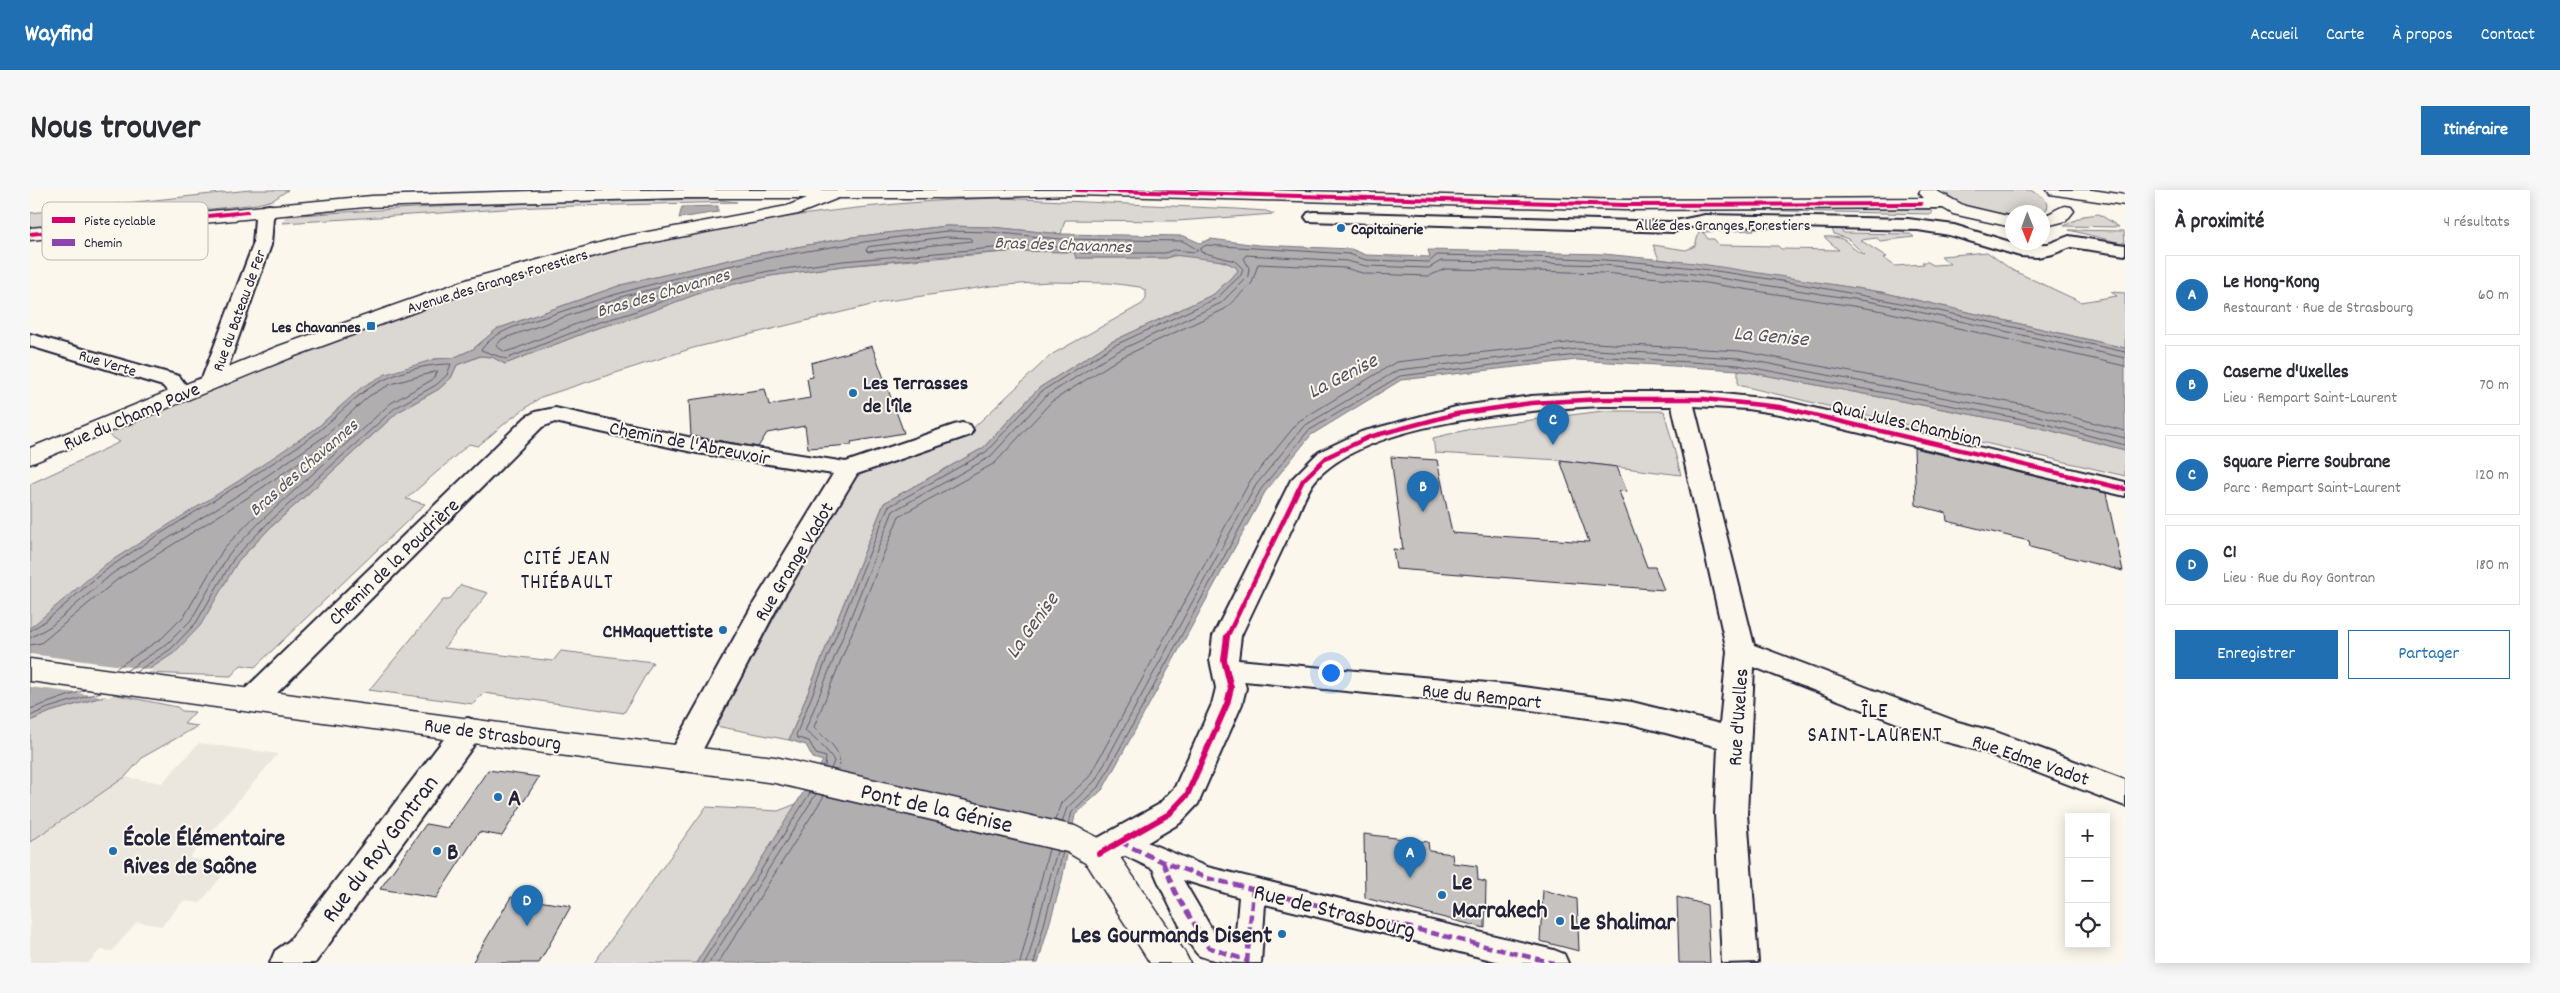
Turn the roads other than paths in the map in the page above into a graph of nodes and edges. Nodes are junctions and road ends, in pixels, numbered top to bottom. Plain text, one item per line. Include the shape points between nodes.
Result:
1 (488, 190) edge
2 (1076, 190) edge
3 (1912, 190) edge
4 (1925, 190) edge
5 (2045, 190) edge
6 (2056, 190) edge
7 (774, 191) edge
8 (798, 191) edge
9 (835, 193) junction
10 (2125, 200) edge
11 (355, 202) junction
12 (1546, 202) junction
13 (1943, 203) junction
14 (2125, 208) edge
15 (269, 210) junction
16 (792, 210) junction
17 (2065, 211) junction
18 (770, 214) junction
19 (208, 216) edge
20 (1314, 217) dead end
21 (2005, 221) edge
22 (2050, 224) edge
23 (2050, 242) edge
24 (2063, 244) junction
25 (2125, 250) edge
26 (30, 340) edge
27 (222, 377) junction
28 (181, 393) junction
29 (1681, 399) junction
30 (534, 422) joint
31 (962, 430) dead end
32 (30, 457) edge
33 (848, 469) junction
34 (1701, 475) joint
35 (2125, 489) edge
36 (1741, 651) junction
37 (30, 670) edge
38 (1228, 671) junction
39 (252, 700) junction
40 (468, 730) junction
41 (1734, 739) junction
42 (682, 759) junction
43 (799, 774) joint
44 (2125, 793) edge
45 (1098, 845) junction
46 (1162, 862) junction
47 (1253, 890) junction
48 (1248, 962) edge
49 (288, 963) edge
50 (1171, 963) edge
51 (1554, 963) edge
52 (1740, 963) edge

1 - 11 main road
2 - 9 main road
2 - 12 main road
3 - 12 main road via 1821,198 1619,197
4 - 13 main road
5 - 17 main road via 2064,204
6 - 10 main road
7 - 8 main road
7 - 11 main road
7 - 18 main road
8 - 9 main road
8 - 16 main road
9 - 16 main road, Avenue des Granges Forestiers
11 - 15 main road
12 - 13 main road via 1718,206
13 - 21 main road via 1976,215
14 - 17 main road
15 - 19 main road
15 - 27 street, Rue du Bateau de Fer via 264,218 262,245
16 - 18 main road, Avenue des Granges Forestiers
17 - 22 main road
18 - 27 main road, Avenue des Granges Forestiers via 639,239 532,266 476,283
20 - 24 street, Allée des Granges Forestiers via 1673,227 1681,222 1706,220 1923,225 1960,232 2005,248 2035,251
23 - 24 street
24 - 25 street, Allée des Granges Forestiers
26 - 28 street, Rue Verte via 171,381
27 - 28 main road, Rue du Champ Pave
28 - 32 main road, Rue du Champ Pave
29 - 34 street
29 - 35 street, Quai Jules Chambion via 1747,402 1780,408
29 - 38 street, Quai Jules Chambion via 1531,403 1456,414 1369,437 1327,457 1303,480 1227,636 1224,660
30 - 33 street, Chemin de l'Abreuvoir via 555,415 697,446
30 - 39 street, Chemin de la Poudrière
31 - 33 street
33 - 42 street, Rue Grange Vadot via 765,606
34 - 36 street, Rue d'Uxelles
36 - 41 street, Rue d'Uxelles
36 - 44 street, Rue Edme Vadot via 1954,733 1985,740
37 - 39 main road, Rue de Strasbourg
38 - 41 street, Rue du Rempart via 1518,698 1632,713
38 - 45 street, Quai Jules Chambion via 1231,688 1227,704 1188,795 1169,814
39 - 40 main road, Rue de Strasbourg
40 - 42 main road, Rue de Strasbourg
40 - 49 street, Rue du Roy Gontran via 302,952
41 - 52 street, Rue d'Uxelles via 1731,814
42 - 43 main road, Rue de Strasbourg
43 - 45 main road, Pont de la Génise
45 - 46 street, Rue de Strasbourg
45 - 50 main road
46 - 47 street, Rue de Strasbourg
46 - 48 street via 1175,892 1208,947
47 - 48 street
47 - 51 street, Rue de Strasbourg

